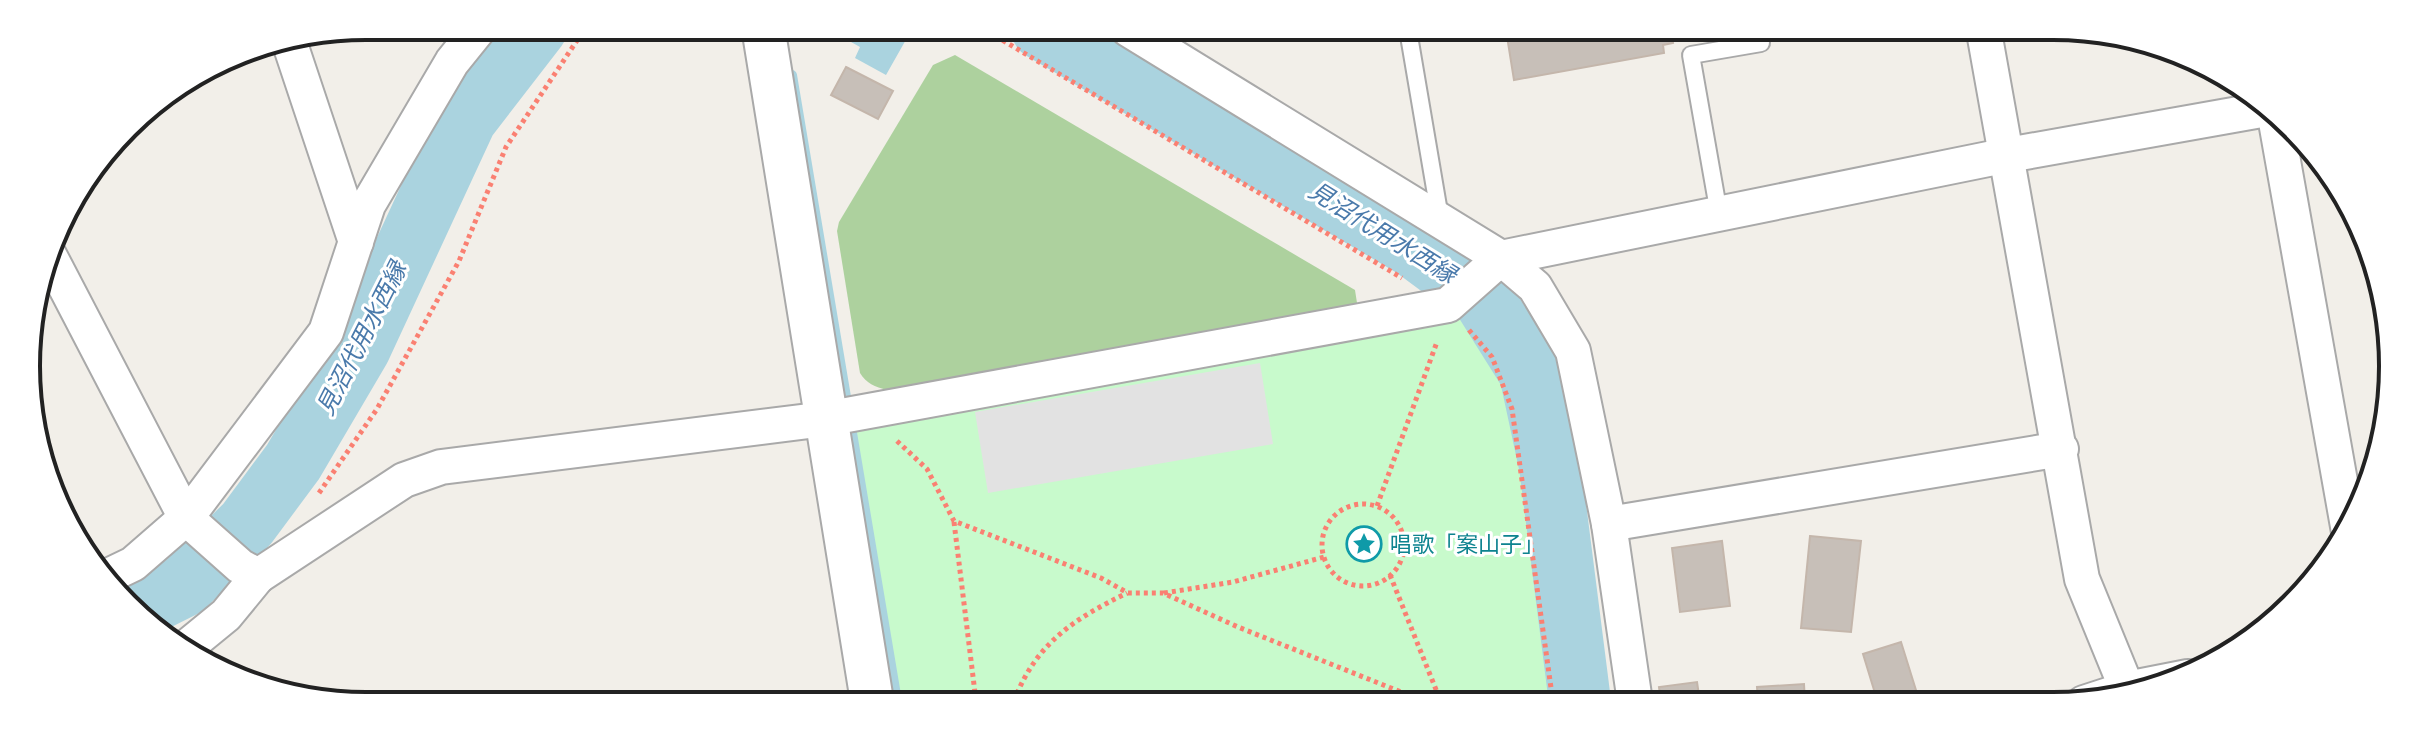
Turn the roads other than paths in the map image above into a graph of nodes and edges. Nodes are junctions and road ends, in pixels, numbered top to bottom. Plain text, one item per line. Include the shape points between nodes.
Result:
1 (470, 40) edge
2 (765, 40) edge
3 (1146, 40) edge
4 (1410, 40) edge
5 (1761, 40) edge
6 (1986, 40) edge
7 (292, 49) edge
8 (2256, 111) edge
9 (2277, 129) edge
10 (2008, 155) junction
11 (1719, 214) junction
12 (1440, 221) junction
13 (356, 242) junction
14 (1501, 258) junction
15 (55, 267) edge
16 (825, 419) junction
17 (2061, 449) junction
18 (2345, 510) edge
19 (186, 518) junction
20 (1609, 524) junction
21 (249, 571) junction
22 (114, 573) edge
23 (193, 642) edge
24 (2125, 684) edge
25 (870, 692) edge
26 (1634, 692) edge

1 - 13 street via 368,205
2 - 16 street
3 - 12 street
4 - 12 lane
5 - 11 lane via 1691,55
6 - 10 street
7 - 13 street
8 - 10 street
9 - 18 street
10 - 11 street
10 - 17 street
11 - 14 street
12 - 14 street
13 - 19 street via 326,332
14 - 16 street via 1448,305
14 - 20 street via 1535,287 1573,351
15 - 19 street
16 - 21 street via 441,467 404,480
16 - 25 street
17 - 20 street
17 - 24 street via 2082,579
19 - 21 street
19 - 22 street via 133,564
20 - 26 street
21 - 23 street via 226,615

